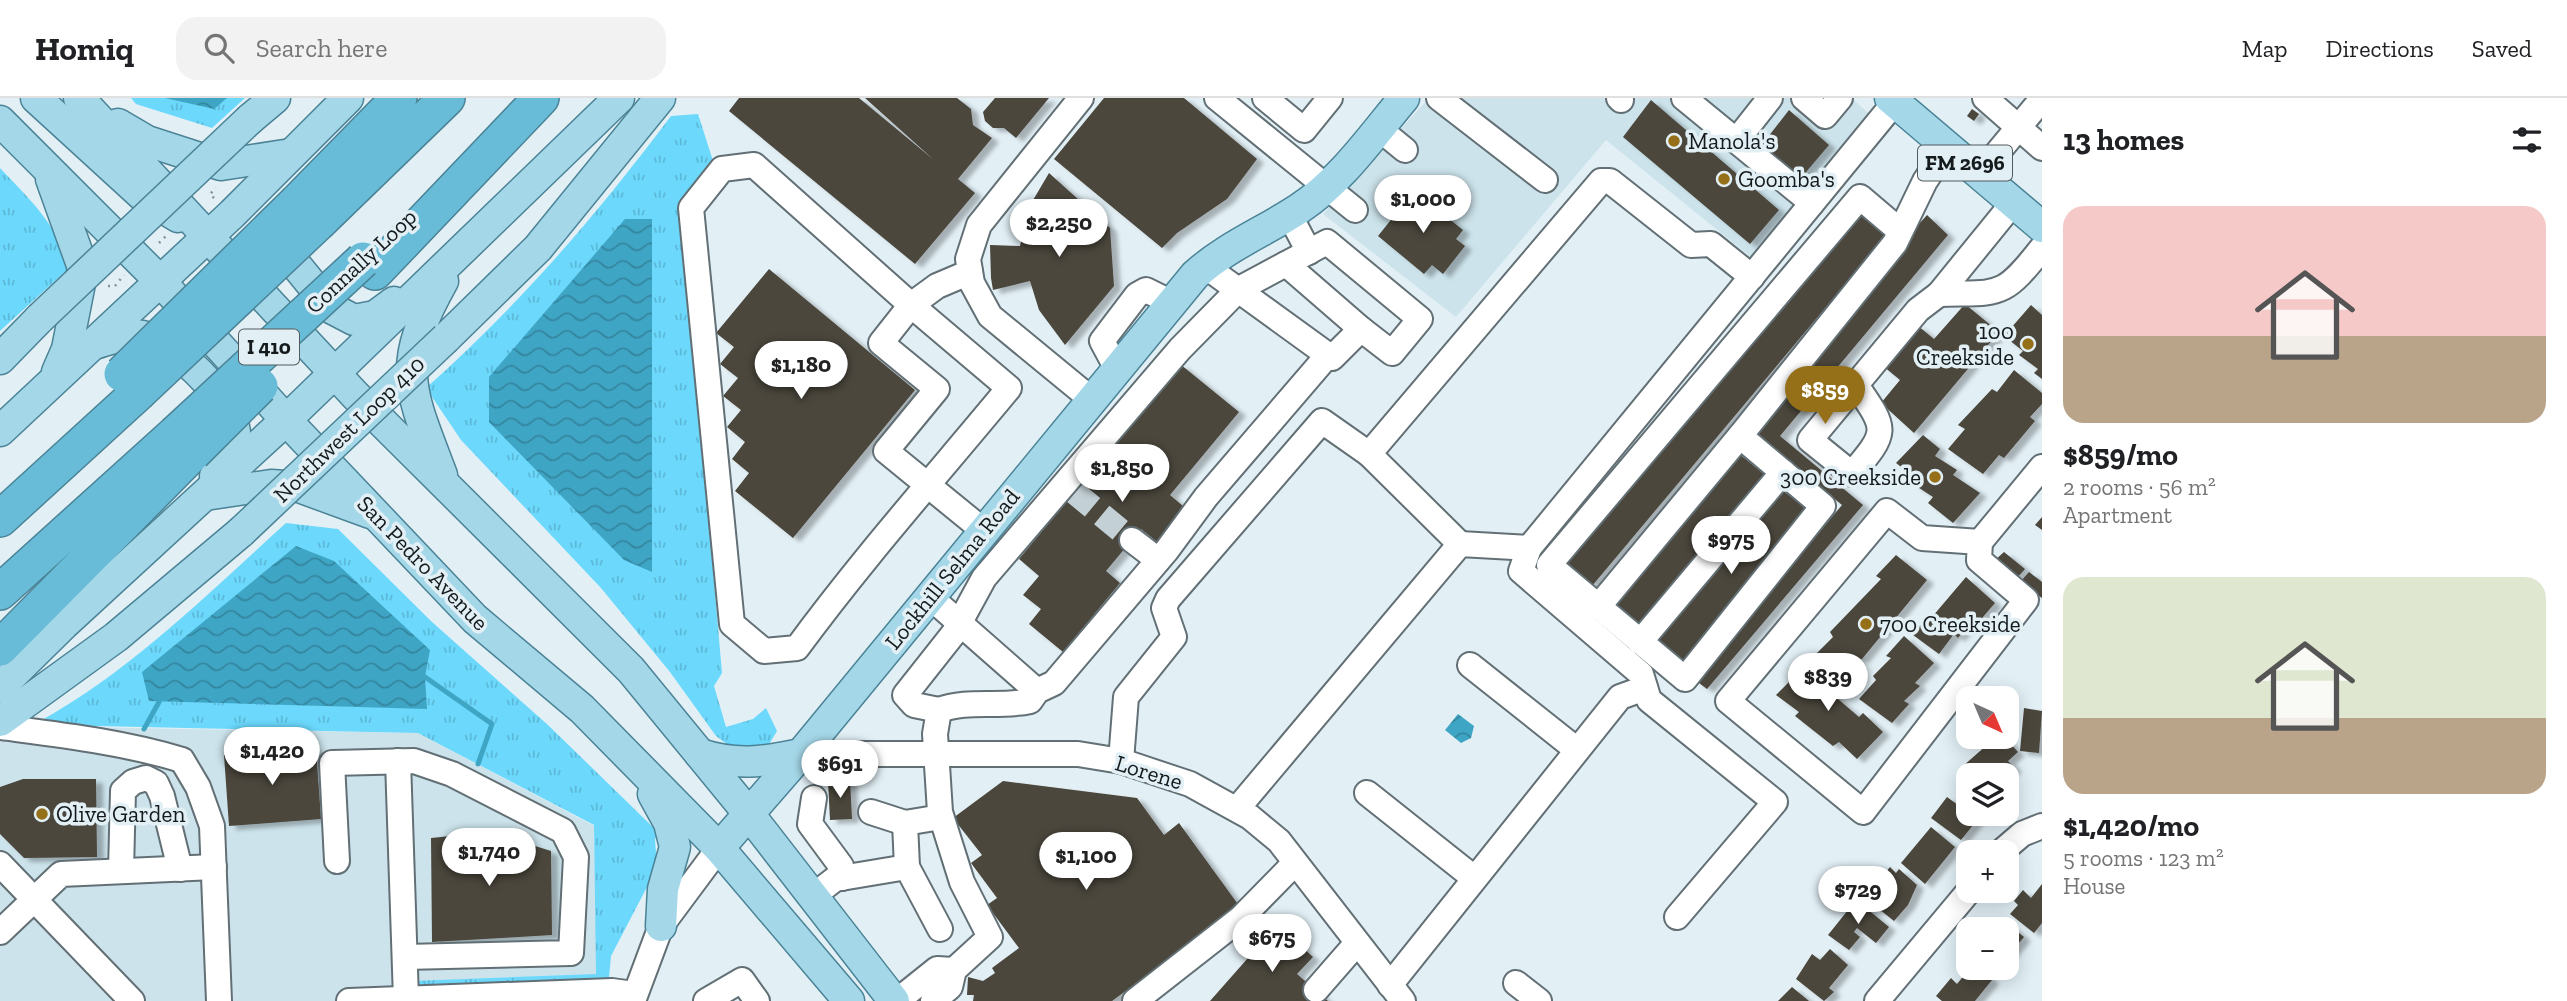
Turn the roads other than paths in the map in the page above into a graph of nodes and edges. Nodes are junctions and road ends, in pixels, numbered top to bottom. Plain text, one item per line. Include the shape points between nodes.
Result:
1 (36, 98) edge
2 (275, 98) edge
3 (348, 98) edge
4 (399, 98) edge
5 (447, 98) edge
6 (534, 98) edge
7 (541, 98) edge
8 (619, 98) edge
9 (660, 98) edge
10 (1081, 98) edge
11 (1217, 98) edge
12 (1330, 98) edge
13 (1404, 98) edge
14 (1439, 98) edge
15 (1684, 98) edge
16 (1770, 98) edge
17 (1804, 98) edge
18 (1840, 98) edge
19 (1985, 98) edge
20 (2042, 99) edge
21 (1273, 100) edge
22 (1892, 100) edge
23 (87, 104) edge
24 (0, 121) edge
25 (1378, 128) junction
26 (2018, 128) junction
27 (1737, 140) junction
28 (1947, 148) junction
29 (2042, 148) edge
30 (1405, 150) dead end
31 (290, 154) junction
32 (46, 166) junction
33 (1979, 175) junction
34 (1545, 180) dead end
35 (1326, 187) junction
36 (1812, 203) junction
37 (2013, 203) junction
38 (1355, 210) dead end
39 (309, 212) junction
40 (1289, 214) junction
41 (2042, 227) edge
42 (1900, 231) junction
43 (208, 236) junction
44 (2042, 248) edge
45 (1309, 252) junction
46 (458, 253) junction
47 (1286, 264) junction
48 (369, 266) junction
49 (1205, 266) junction
50 (970, 272) junction
51 (1752, 276) junction
52 (160, 281) junction
53 (1239, 289) junction
54 (1939, 294) junction
55 (911, 305) junction
56 (1361, 329) junction
57 (91, 345) junction
58 (1328, 355) junction
59 (0, 359) edge
60 (335, 373) junction
61 (55, 377) junction
62 (130, 383) junction
63 (1856, 385) dead end
64 (1091, 399) junction
65 (286, 420) junction
66 (0, 431) edge
67 (1740, 436) junction
68 (184, 444) junction
69 (1369, 454) junction
70 (1038, 464) junction
71 (2042, 467) edge
72 (1783, 472) junction
73 (444, 482) junction
74 (929, 485) junction
75 (1069, 488) junction
76 (205, 495) junction
77 (0, 501) edge
78 (377, 516) junction
79 (0, 519) edge
80 (984, 531) junction
81 (1132, 540) tunnel mouth
82 (1980, 542) junction
83 (1460, 544) junction
84 (1529, 548) junction
85 (1158, 560) junction
86 (0, 592) edge
87 (930, 597) junction
88 (1598, 607) junction
89 (960, 622) junction
90 (1640, 642) junction
91 (0, 648) edge
92 (1471, 665) dead end
93 (0, 687) edge
94 (1645, 688) junction
95 (1037, 691) junction
96 (939, 710) junction
97 (0, 721) edge
98 (0, 727) edge
99 (1577, 750) junction
100 (700, 754) junction
101 (801, 754) junction
102 (936, 755) junction
103 (398, 761) junction
104 (1121, 761) junction
105 (646, 774) junction
106 (1367, 793) dead end
107 (814, 798) dead end
108 (1237, 809) junction
109 (871, 812) dead end
110 (750, 814) junction
111 (941, 817) junction
112 (905, 823) junction
113 (719, 848) junction
114 (338, 861) dead end
115 (0, 864) edge
116 (1294, 864) junction
117 (214, 867) junction
118 (907, 867) junction
119 (180, 869) junction
120 (121, 871) junction
121 (842, 878) junction
122 (1474, 878) junction
123 (813, 895) junction
124 (34, 900) junction
125 (1959, 903) edge
126 (1677, 917) dead end
127 (661, 926) junction
128 (940, 929) dead end
129 (0, 932) edge
130 (1357, 943) junction
131 (405, 957) junction
132 (1516, 982) dead end
133 (948, 990) edge
134 (1316, 990) dead end
135 (1396, 993) edge
136 (575, 997) edge
137 (633, 997) edge
138 (406, 999) junction
139 (128, 1000) edge
140 (219, 1001) edge
141 (349, 1001) edge
142 (360, 1001) edge
143 (706, 1001) edge
144 (757, 1001) edge
145 (849, 1001) edge
146 (895, 1001) edge
147 (1135, 1001) edge
148 (1539, 1001) edge
149 (1877, 1001) edge

1 - 43 main road via 142,195
2 - 59 main road, bridge
3 - 31 main road
4 - 39 highway
5 - 39 highway
6 - 48 highway, Connally Loop
7 - 48 highway
8 - 46 main road
9 - 97 main road, Northwest Loop 410, bridge via 538,248 241,532 116,637
10 - 50 street via 979,225 968,259
11 - 35 street
12 - 21 street via 1304,130
13 - 25 main road, Lockhill Selma Road
14 - 34 street
15 - 27 street
16 - 27 street
17 - 18 street via 1825,116
19 - 26 street
20 - 26 street
22 - 28 main road, FM 2696
22 - 36 street
23 - 31 main road via 147,141 221,165
23 - 43 main road
24 - 32 main road, San Pedro Avenue
25 - 30 street
25 - 35 main road, Lockhill Selma Road
26 - 29 street
26 - 33 street
27 - 36 street
28 - 33 main road, FM 2696
28 - 42 street via 1924,181
31 - 43 main road
31 - 46 main road via 270,213 278,243 331,308 354,320 375,316
32 - 52 main road, San Pedro Avenue
32 - 61 main road via 83,268 67,349
33 - 37 main road, FM 2696
35 - 38 street
35 - 40 main road, Lockhill Selma Road
36 - 51 street
37 - 41 main road, FM 2696
37 - 54 street
39 - 62 highway, bridge
40 - 45 street
40 - 49 main road, Lockhill Selma Road via 1229,247
42 - 67 street
42 - 88 street via 1860,197 1549,565
43 - 52 main road
43 - 60 main road
44 - 54 street via 1999,291
45 - 47 street
45 - 56 street via 1327,242 1420,319 1392,353
46 - 60 main road
46 - 73 main road via 422,318 411,381
47 - 53 street
47 - 56 street
48 - 68 highway, bridge
49 - 53 street
49 - 64 main road, Lockhill Selma Road
50 - 55 street via 937,286
50 - 64 street via 990,316
51 - 69 street via 1711,244 1690,245 1610,181 1601,181
51 - 84 street
52 - 57 main road
52 - 65 main road, San Pedro Avenue
53 - 58 street
53 - 75 street via 1180,349
54 - 63 street via 1918,310
55 - 74 street via 1009,388
55 - 74 street via 881,343 937,388 886,451
55 - 74 street via 754,165 722,170 691,208 732,624 764,651 797,648
56 - 58 street via 1332,358
57 - 61 main road
57 - 76 main road via 121,336 156,340 175,351 221,399 235,432
58 - 85 street via 1206,496
60 - 65 main road
60 - 73 main road
61 - 66 main road
62 - 77 highway
62 - 79 highway
64 - 70 main road, Lockhill Selma Road
65 - 76 main road
65 - 78 main road, San Pedro Avenue
67 - 72 street
67 - 88 street
68 - 86 highway
68 - 91 highway
69 - 83 street
69 - 104 street via 1322,421 1168,598 1164,608 1174,638 1126,697
70 - 75 street
70 - 80 main road, Lockhill Selma Road
71 - 82 street
72 - 90 street
72 - 90 street via 1823,506 1685,679
73 - 100 main road via 631,670
74 - 80 street
75 - 89 street via 984,578
76 - 78 main road via 271,485 299,487
76 - 93 main road
78 - 105 main road, San Pedro Avenue via 475,619 582,709
80 - 87 main road, Lockhill Selma Road
81 - 85 street
82 - 82 street via 1922,538 1886,511 1728,701 1863,812 2026,600 1979,560
83 - 84 street
83 - 108 street
84 - 94 street via 1521,571 1641,674
85 - 95 street via 1054,683
87 - 89 street
87 - 101 main road, Lockhill Selma Road
88 - 90 street
89 - 95 street
89 - 96 street via 905,695 915,705
92 - 99 street
94 - 99 street via 1620,697
94 - 126 street via 1649,700 1775,802
95 - 96 street via 1030,701 1013,705 952,705
96 - 102 street
98 - 117 street via 152,750 182,760 212,826
99 - 122 street
100 - 101 main road via 748,764
100 - 110 main road
101 - 102 street, Lorene
101 - 110 main road, Lockhill Selma Road
102 - 104 street, Lorene via 1039,752
102 - 111 street
103 - 114 street via 332,763
103 - 131 street
103 - 131 street via 414,761 452,774 563,831 576,857 570,953
104 - 108 street, Lorene via 1190,784
105 - 113 main road, San Pedro Avenue
105 - 127 main road via 675,847 663,889
106 - 122 street
107 - 121 street via 810,824 841,866
108 - 116 street, Lorene via 1279,841
109 - 112 street
110 - 113 main road, Lockhill Selma Road
110 - 123 main road
111 - 112 street
111 - 133 street via 962,882 990,937
112 - 118 street
113 - 127 street
113 - 145 main road, San Pedro Avenue
115 - 124 street
116 - 130 street, Lorene
116 - 147 street via 1241,918
117 - 119 street
117 - 140 street
118 - 121 street
118 - 128 street
119 - 120 street
119 - 120 street via 163,796 156,783 146,778 123,791
120 - 124 street via 61,874
121 - 123 street
122 - 135 street
123 - 146 main road
124 - 129 street
124 - 139 street
125 - 149 street
127 - 137 street
130 - 134 street
130 - 135 street, Lorene
131 - 138 street
132 - 148 street
133 - 146 street via 937,969
136 - 137 street
136 - 138 street
138 - 142 street
141 - 142 street
143 - 144 street via 742,980

